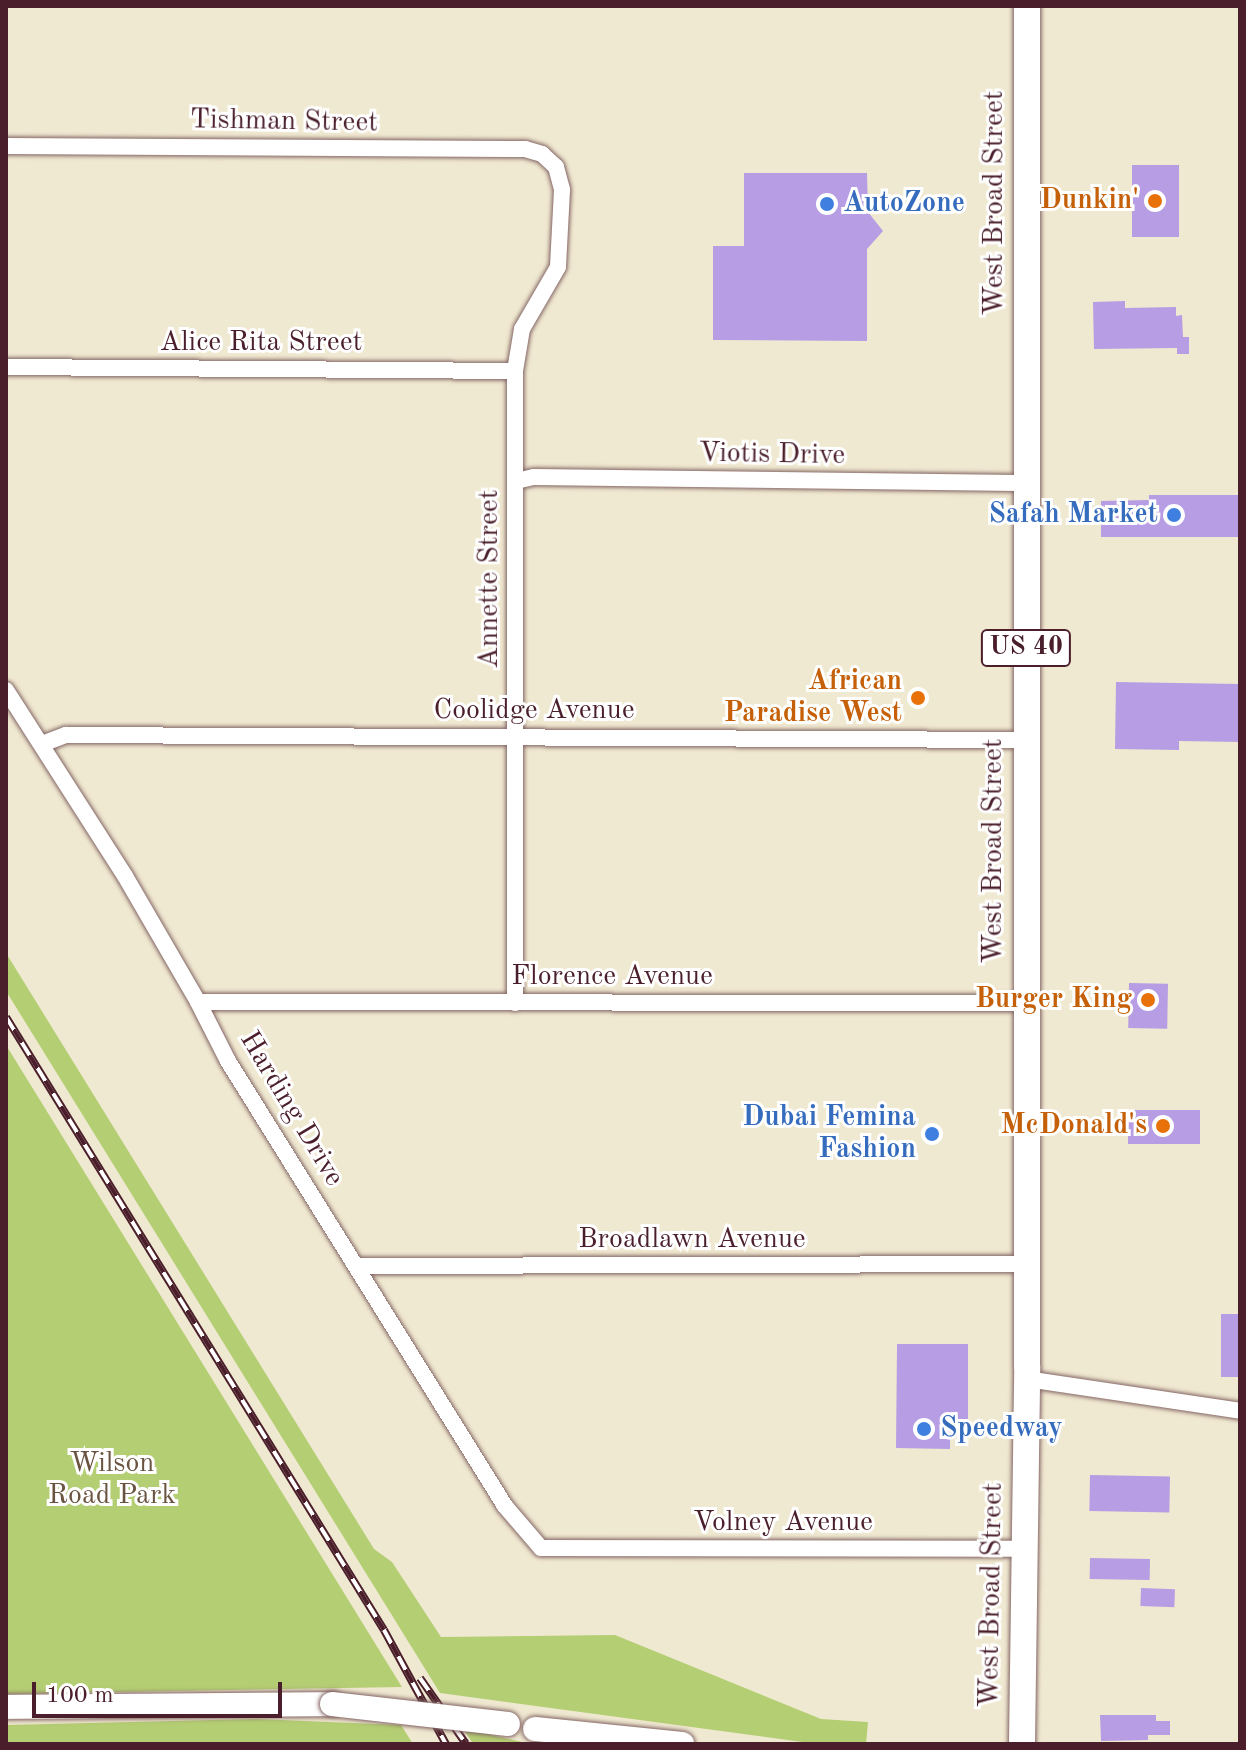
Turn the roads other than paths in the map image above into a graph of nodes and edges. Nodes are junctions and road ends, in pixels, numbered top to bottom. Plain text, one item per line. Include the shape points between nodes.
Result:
1 (1027, 6) edge
2 (6, 146) edge
3 (556, 167) joint
4 (6, 367) edge
5 (515, 371) junction
6 (516, 481) junction
7 (1027, 483) junction
8 (6, 690) edge
9 (515, 737) junction
10 (1026, 740) junction
11 (42, 744) junction
12 (198, 1002) junction
13 (515, 1003) junction
14 (1026, 1003) junction
15 (1028, 1264) junction
16 (357, 1266) junction
17 (1027, 1379) junction
18 (1240, 1411) edge
19 (541, 1548) joint
20 (1025, 1549) junction
21 (1023, 1703) junction
22 (6, 1707) edge
23 (535, 1729) junction
24 (600, 1744) edge
25 (682, 1744) edge
26 (1022, 1744) edge
27 (1035, 1744) edge

1 - 7 main road, West Broad Street / US 40
2 - 3 street, Tishman Street via 525,149 542,154
3 - 5 street, Annette Street via 562,190 558,267 522,329
4 - 5 street, Alice Rita Street
5 - 6 street, Annette Street
6 - 7 street, Viotis Drive via 534,477
6 - 9 street, Annette Street
7 - 10 main road, West Broad Street / US 40
8 - 11 street, Harding Drive
9 - 10 street, Coolidge Avenue
9 - 11 street, Coolidge Avenue via 66,735
9 - 13 street, Annette Street
10 - 14 main road, West Broad Street / US 40
11 - 12 street, Harding Drive
12 - 13 street, Florence Avenue
12 - 16 street, Harding Drive via 228,1061
13 - 14 street, Florence Avenue
14 - 15 main road, West Broad Street / US 40
15 - 16 street, Broadlawn Avenue
15 - 17 main road, West Broad Street / US 40
16 - 19 street, Harding Drive via 505,1506
17 - 18 street
17 - 20 main road, West Broad Street / US 40
19 - 20 street, Volney Avenue
20 - 21 main road, West Broad Street / US 40
21 - 26 main road, West Broad Street / US 40
21 - 27 main road
22 - 23 main road, bridge via 332,1704
23 - 24 main road
23 - 25 main road

